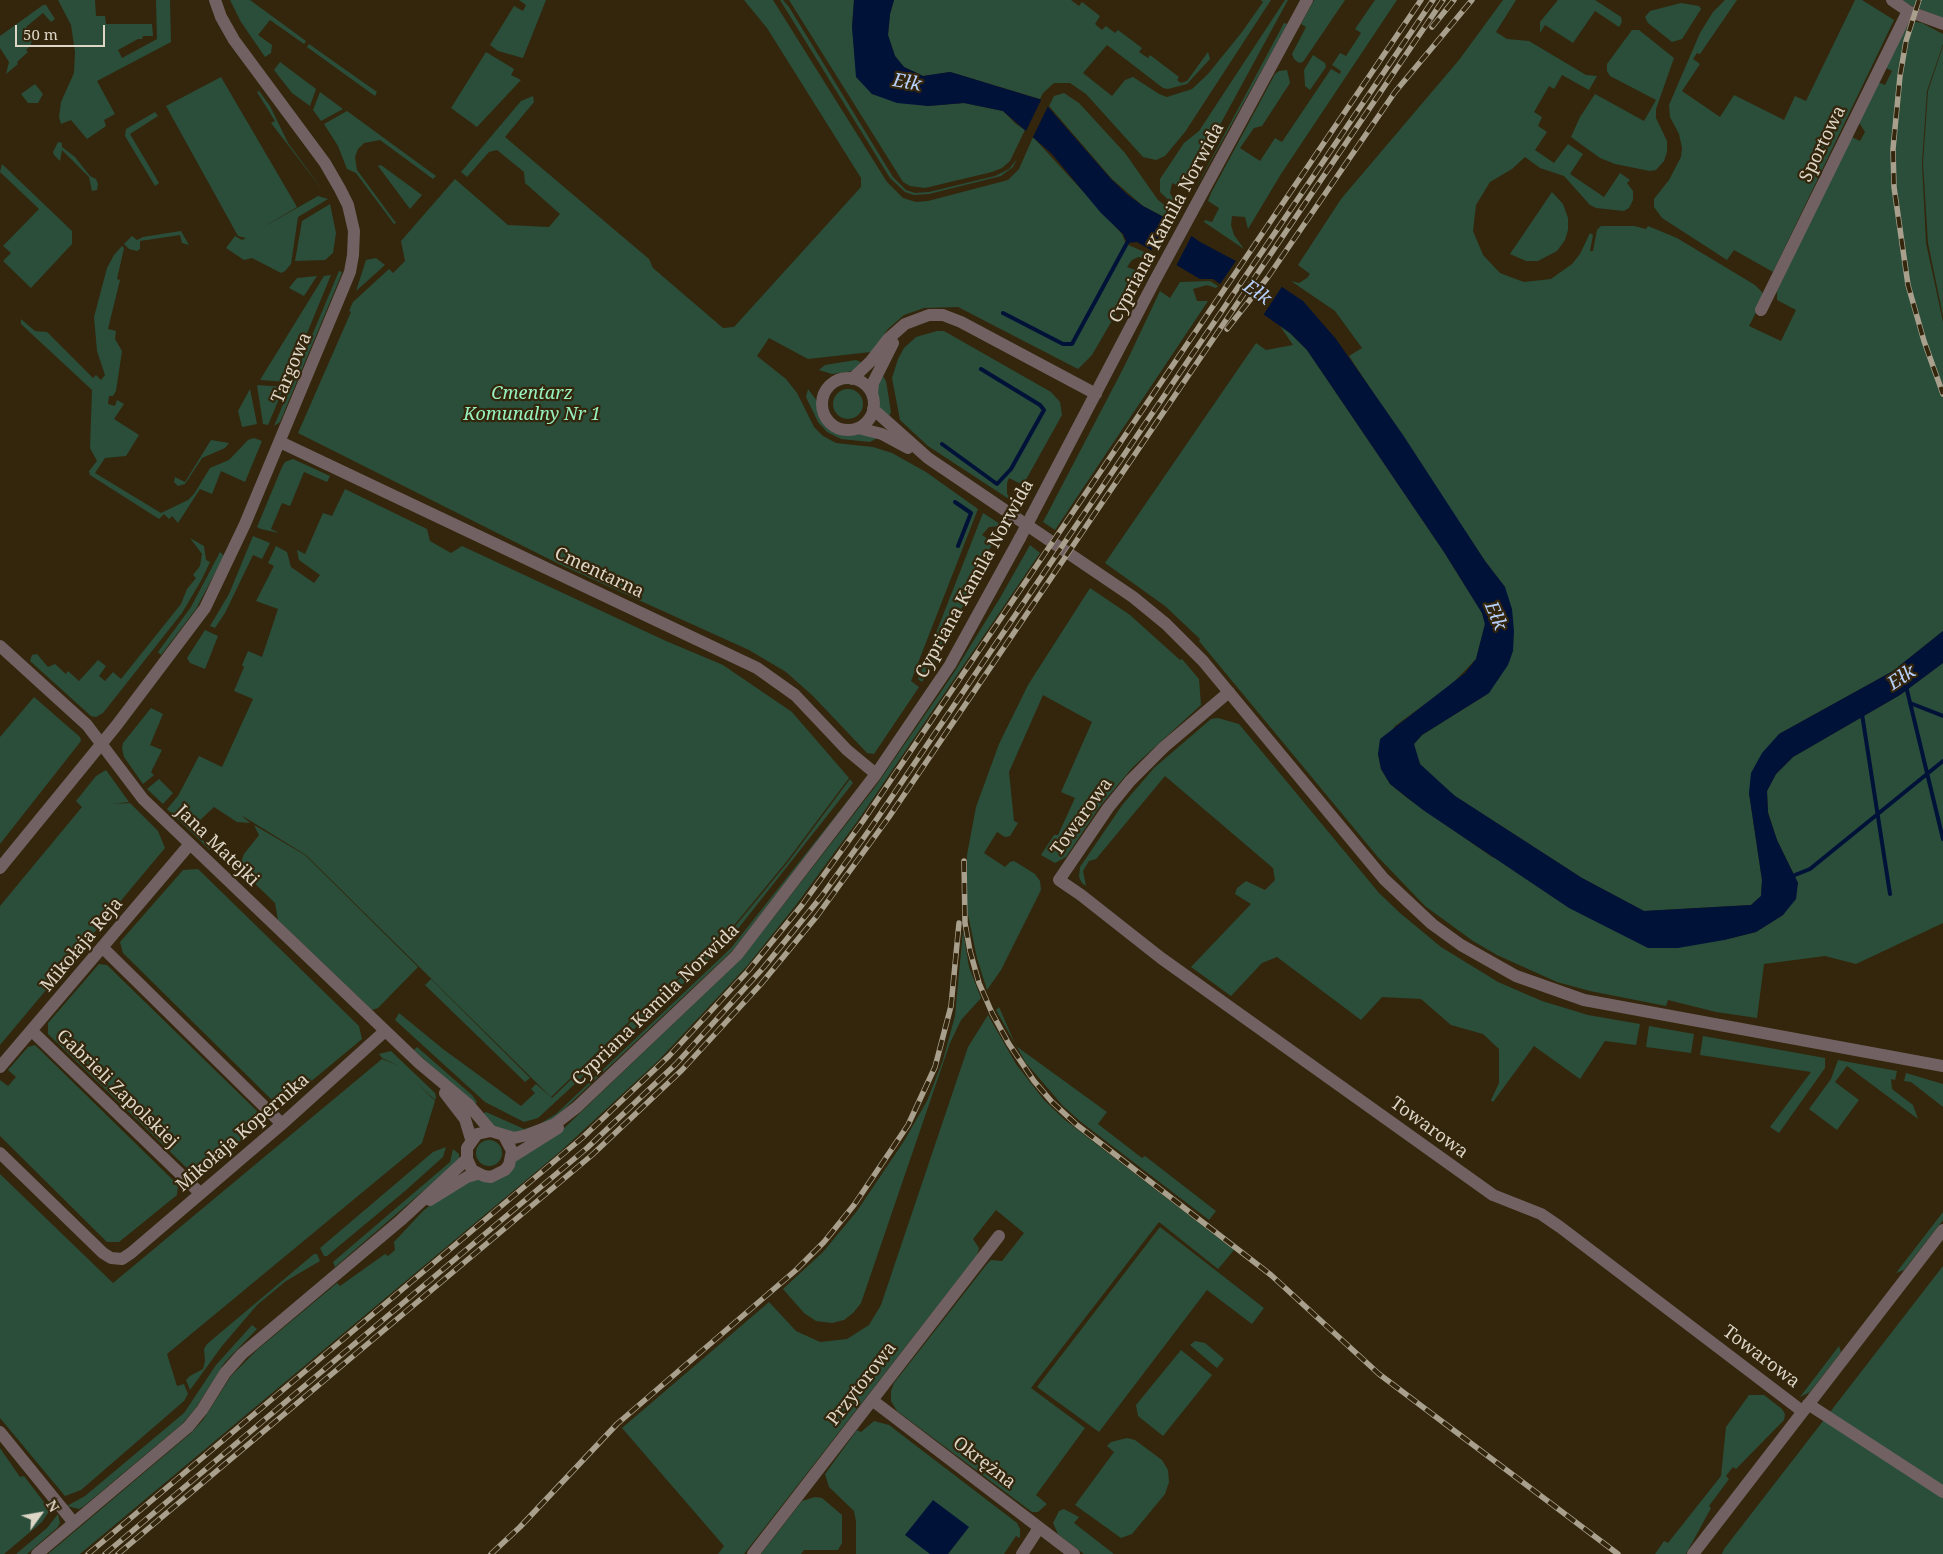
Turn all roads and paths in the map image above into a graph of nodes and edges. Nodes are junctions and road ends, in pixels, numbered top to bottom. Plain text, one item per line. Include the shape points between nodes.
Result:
1 (215, 0) edge
2 (1308, 0) edge
3 (1892, 0) edge
4 (1908, 11) junction
5 (1943, 24) edge
6 (1761, 310) dead end
7 (905, 324) junction
8 (852, 379) junction
9 (872, 394) junction
10 (1096, 394) junction
11 (874, 408) junction
12 (858, 428) junction
13 (280, 442) junction
14 (928, 458) junction
15 (0, 646) edge
16 (1229, 692) junction
17 (102, 742) junction
18 (876, 774) junction
19 (190, 844) junction
20 (0, 868) edge
21 (102, 947) junction
22 (32, 1030) junction
23 (386, 1031) junction
24 (419, 1063) junction
25 (1943, 1066) edge
26 (0, 1067) edge
27 (577, 1106) junction
28 (282, 1124) junction
29 (490, 1131) junction
30 (504, 1136) junction
31 (471, 1139) junction
32 (0, 1153) edge
33 (512, 1158) junction
34 (466, 1159) junction
35 (477, 1174) junction
36 (200, 1193) junction
37 (401, 1220) junction
38 (1943, 1230) edge
39 (999, 1236) dead end
40 (872, 1400) junction
41 (1805, 1408) junction
42 (0, 1432) edge
43 (1943, 1492) edge
44 (74, 1523) junction
45 (1039, 1528) junction
46 (37, 1554) edge
47 (753, 1554) edge
48 (1022, 1554) edge
49 (1074, 1554) edge
50 (1693, 1554) edge

1 - 13 street, Targowa via 226,28 238,46 333,175 348,205 354,231 354,255 347,282
2 - 10 street, Cypriana Kamila Norwida via 1199,197
3 - 4 street
4 - 5 street
4 - 6 street, Sportowa
7 - 8 street
7 - 9 street via 880,367
7 - 10 street via 929,315 950,317
8 - 9 street via 864,384
8 - 12 street via 841,379 829,386 824,394 822,410 836,428
9 - 11 street
10 - 18 street, Cypriana Kamila Norwida, bridge via 950,665
11 - 12 street via 871,417
11 - 14 street
12 - 14 street via 882,434
13 - 17 street, Targowa via 206,608
13 - 18 street, Cmentarna via 757,668 794,695 847,750
14 - 16 street via 1154,613 1190,646
15 - 17 street, Jana Matejki
16 - 25 street via 1384,879 1432,924 1489,962 1541,986 1584,1000
16 - 41 street, Towarowa via 1164,746 1130,781 1059,880 1161,958 1493,1195 1540,1214 1560,1227
17 - 19 street, Jana Matejki via 135,790
17 - 20 street, Targowa
18 - 27 street, Cypriana Kamila Norwida via 737,955
19 - 21 street, Mikołaja Reja
19 - 23 street, Jana Matejki
21 - 22 street, Mikołaja Reja
21 - 28 street
22 - 26 street, Mikołaja Reja
22 - 36 street, Gabrieli Zapolskiej
23 - 24 street, Jana Matejki
23 - 28 street, Mikołaja Kopernika
24 - 29 street, Jana Matejki via 468,1104
24 - 31 street, Jana Matejki via 460,1110
27 - 30 street, Cypriana Kamila Norwida via 542,1130 514,1138
27 - 33 street, Cypriana Kamila Norwida via 549,1136
28 - 36 street, Mikołaja Kopernika
29 - 30 street
29 - 31 street via 483,1131
30 - 33 street via 511,1146
31 - 34 street via 466,1148
32 - 36 street, Mikołaja Kopernika via 111,1258 122,1259 131,1254
33 - 35 street via 499,1175
34 - 35 street
34 - 37 street
35 - 37 street via 466,1177
37 - 44 street via 242,1354 188,1427
38 - 41 street, Towarowa
39 - 40 street, Przytorowa
40 - 45 street, Okrężna
40 - 47 street, Przytorowa
41 - 43 street
41 - 50 street
42 - 44 street
44 - 46 street
45 - 48 street
45 - 49 street, Okrężna

